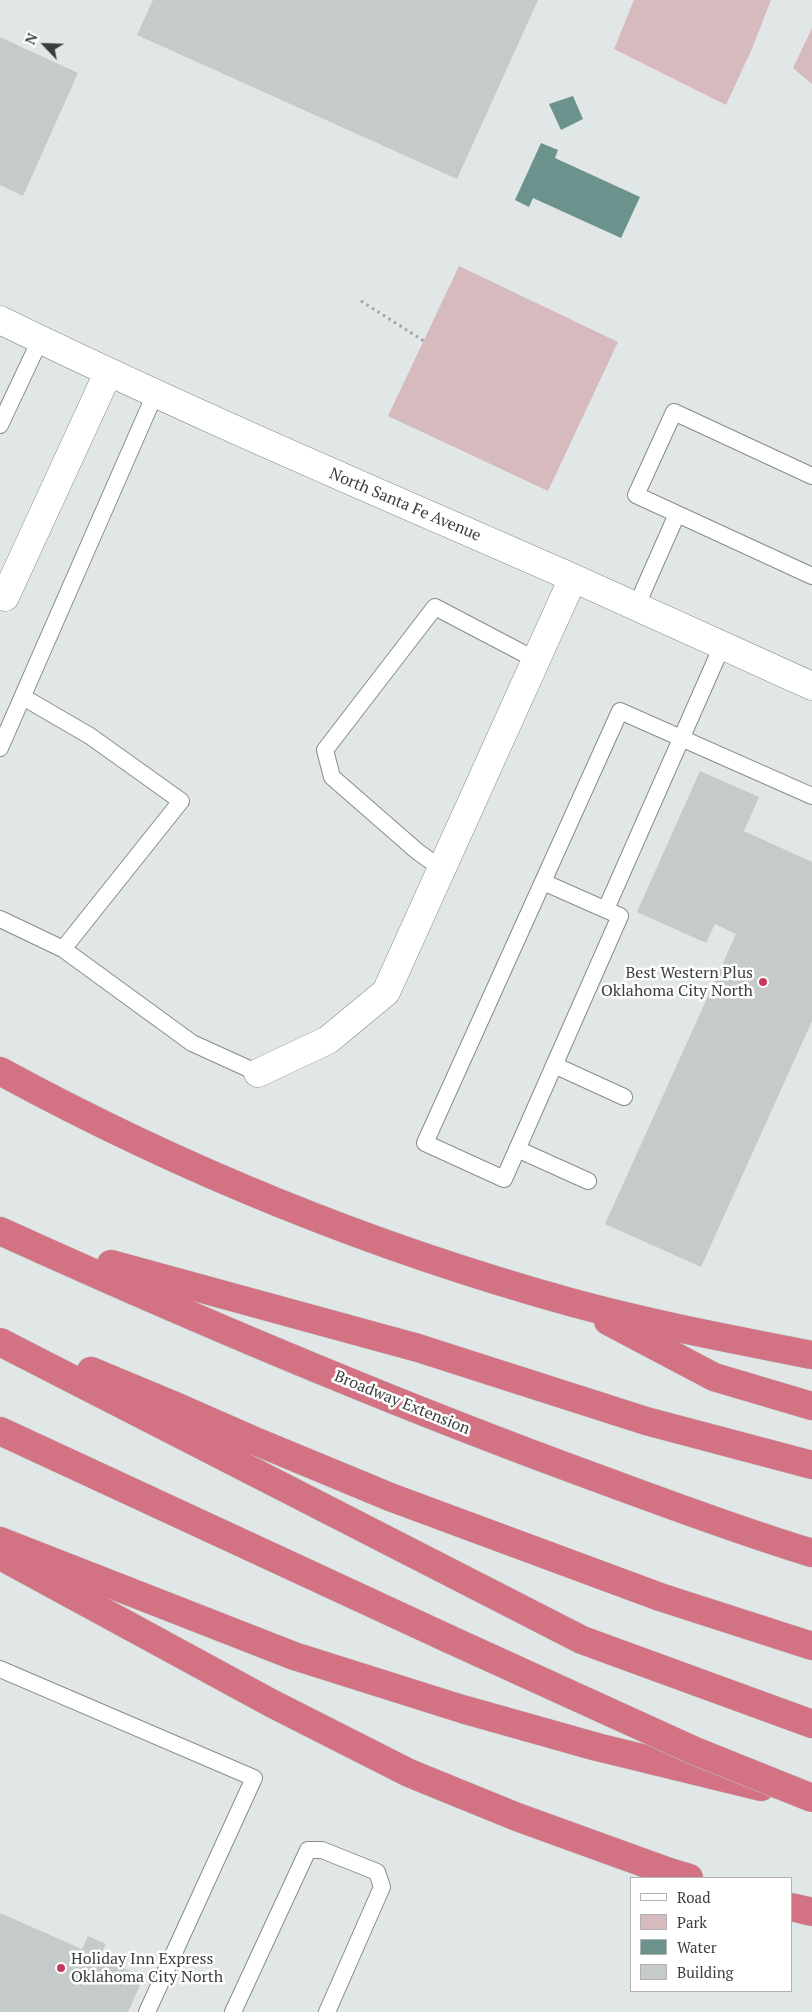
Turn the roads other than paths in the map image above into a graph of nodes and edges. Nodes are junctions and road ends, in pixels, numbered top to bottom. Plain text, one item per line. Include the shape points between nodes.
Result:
1 (0, 320) edge
2 (40, 340) junction
3 (108, 373) junction
4 (156, 394) junction
5 (0, 425) edge
6 (812, 476) edge
7 (677, 514) junction
8 (812, 576) edge
9 (573, 578) junction
10 (5, 597) dead end
11 (636, 607) junction
12 (722, 646) junction
13 (536, 660) junction
14 (812, 686) edge
15 (23, 696) junction
16 (681, 738) junction
17 (0, 748) edge
18 (812, 796) edge
19 (442, 869) junction
20 (543, 882) junction
21 (606, 909) junction
22 (0, 918) edge
23 (63, 949) junction
24 (554, 1066) junction
25 (0, 1071) edge
26 (258, 1073) joint
27 (624, 1097) dead end
28 (517, 1149) junction
29 (588, 1181) dead end
30 (10, 1235) edge
31 (571, 1302) junction
32 (0, 1333) edge
33 (0, 1342) edge
34 (812, 1355) edge
35 (812, 1406) edge
36 (0, 1431) edge
37 (812, 1465) edge
38 (0, 1541) edge
39 (812, 1554) edge
40 (0, 1555) edge
41 (812, 1646) edge
42 (0, 1669) edge
43 (812, 1724) edge
44 (812, 1797) edge
45 (686, 1877) edge
46 (792, 1907) edge
47 (812, 1912) edge
48 (147, 2012) edge
49 (233, 2012) edge
50 (327, 2012) edge

1 - 2 street, North Santa Fe Avenue
2 - 3 street, North Santa Fe Avenue
2 - 5 lane
3 - 4 street, North Santa Fe Avenue
3 - 10 street
4 - 9 street, North Santa Fe Avenue
4 - 15 lane
6 - 7 lane via 674,412 636,495
7 - 8 lane
7 - 11 lane
9 - 11 street, North Santa Fe Avenue
9 - 13 street
11 - 12 street, North Santa Fe Avenue
12 - 14 street, North Santa Fe Avenue
12 - 16 lane
13 - 19 street
13 - 19 lane via 436,607 325,750 332,777
15 - 17 lane
15 - 23 lane via 90,736 182,801
16 - 18 lane
16 - 20 lane via 620,711
16 - 21 lane
19 - 26 street via 386,992 328,1040
20 - 21 lane
20 - 28 lane via 425,1143 504,1179
21 - 24 lane via 620,916
22 - 23 lane
23 - 26 lane via 192,1043
24 - 27 lane
24 - 28 lane
25 - 31 highway via 201,1170 312,1216 412,1254
28 - 29 lane
30 - 37 highway via 418,1348 646,1421
30 - 39 highway, Broadway Extension via 411,1408 664,1503
31 - 34 highway
31 - 35 highway via 714,1377
32 - 41 highway via 390,1497 660,1597
33 - 43 highway via 582,1640
36 - 44 highway, bridge via 695,1751
38 - 44 highway via 294,1656 598,1747
40 - 45 highway via 271,1703 408,1773 517,1817
42 - 48 lane via 254,1778
46 - 47 highway
49 - 50 lane via 308,1850 322,1850 377,1872 382,1887

